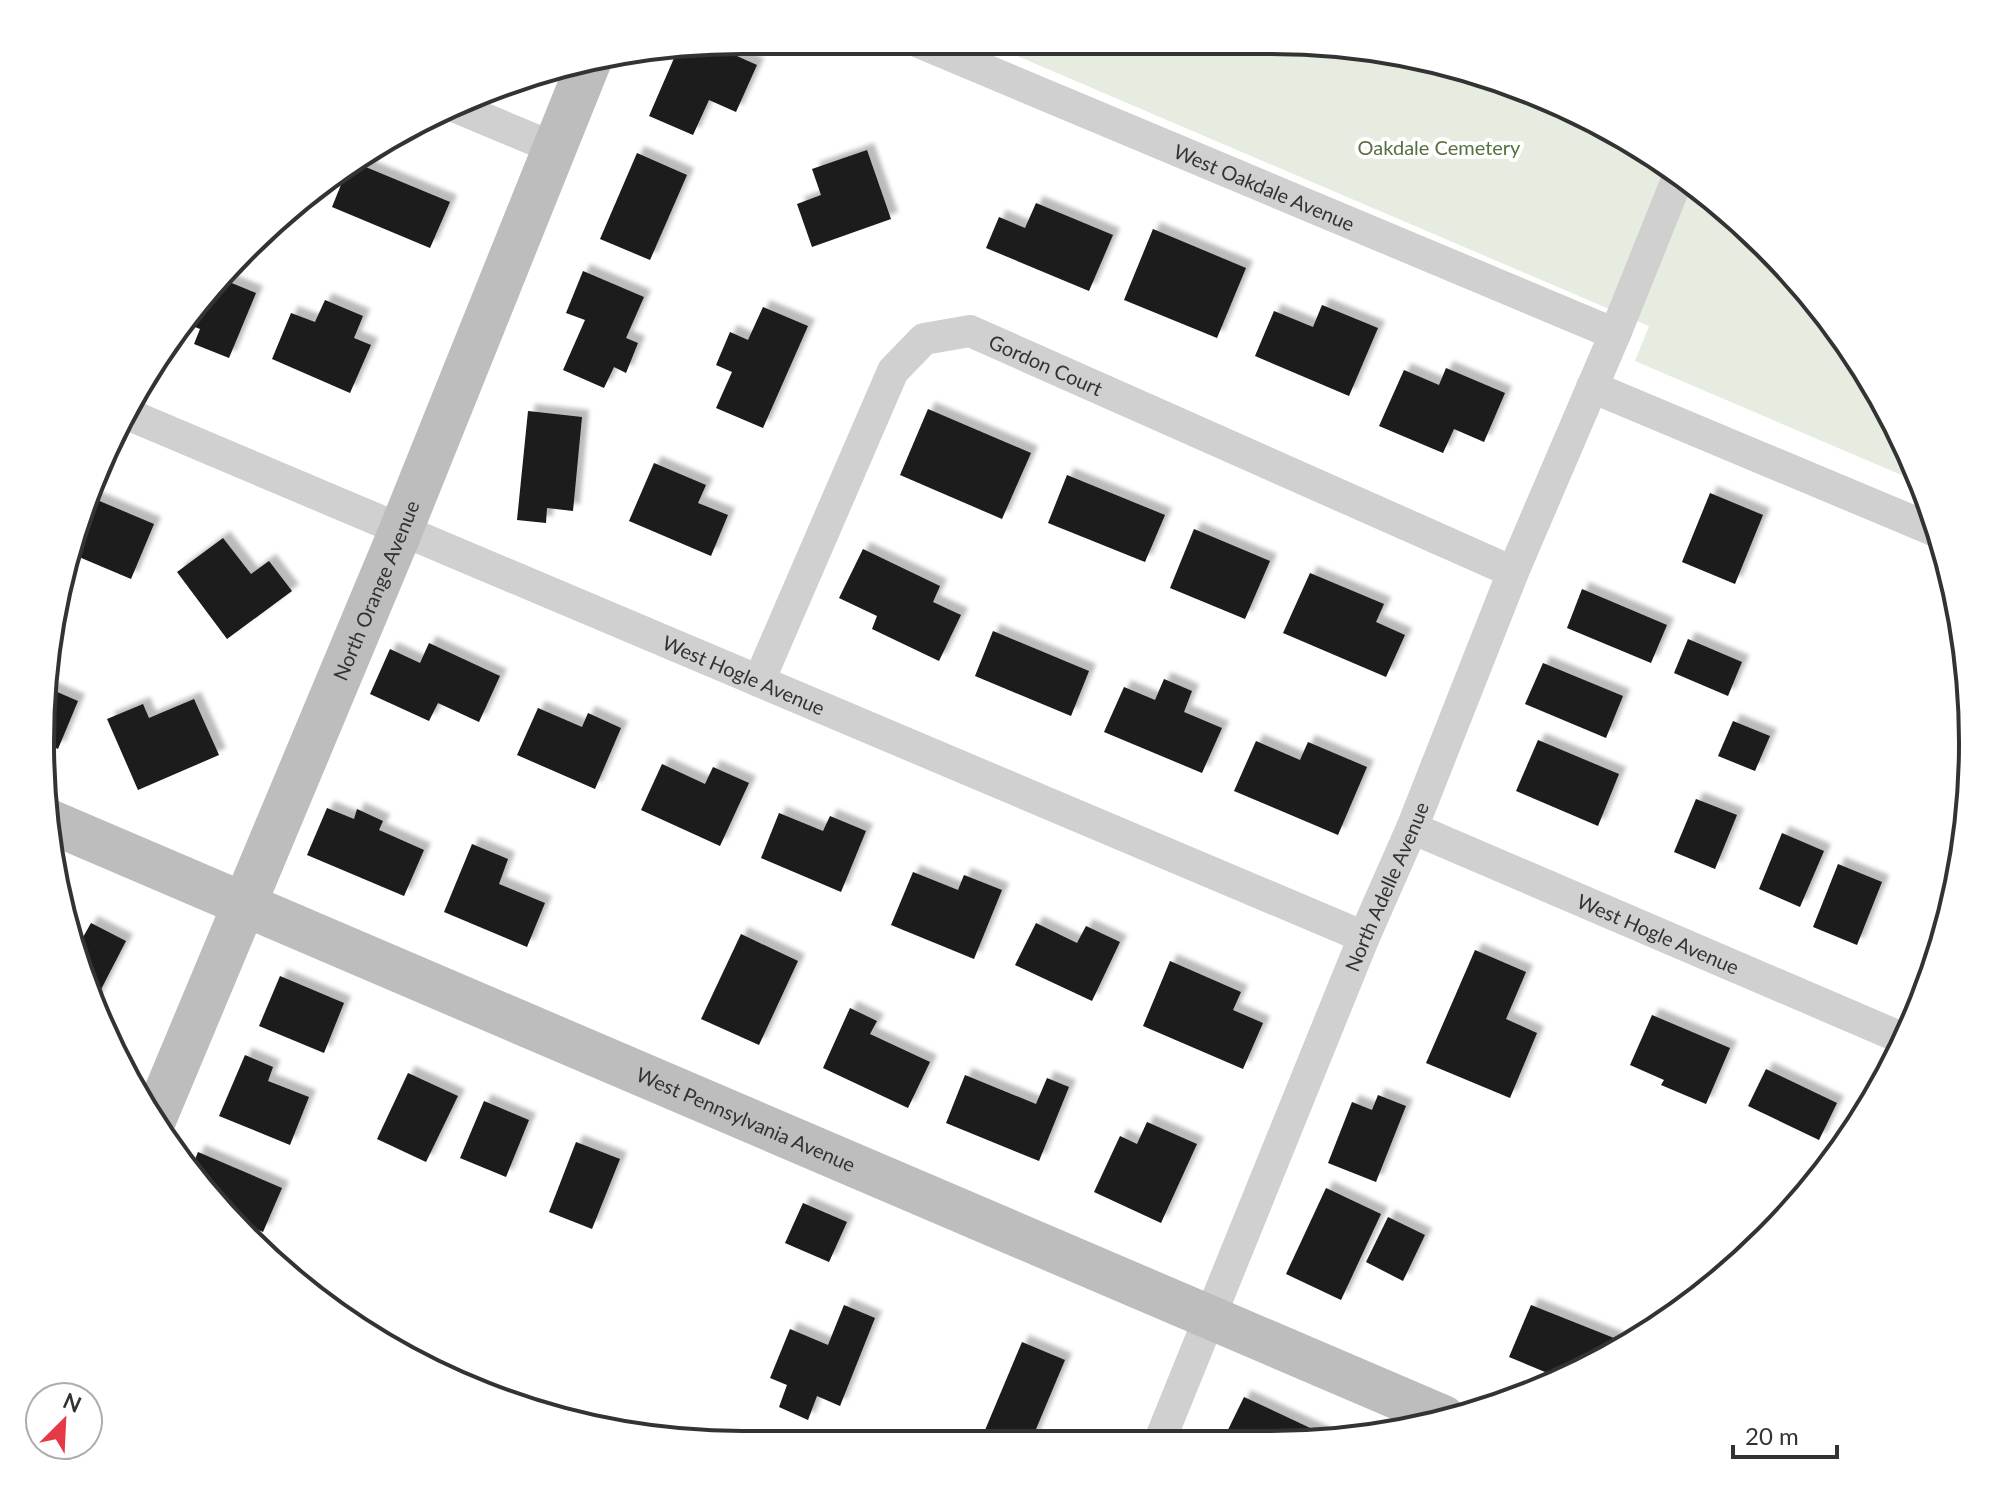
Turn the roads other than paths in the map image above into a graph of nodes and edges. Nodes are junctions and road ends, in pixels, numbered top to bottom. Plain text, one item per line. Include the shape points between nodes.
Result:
1 (947, 54) edge
2 (585, 72) edge
3 (467, 112) edge
4 (554, 148) junction
5 (1675, 185) edge
6 (1615, 334) junction
7 (1592, 387) junction
8 (136, 418) edge
9 (1924, 526) edge
10 (401, 530) junction
11 (1513, 572) junction
12 (759, 681) junction
13 (59, 825) edge
14 (1412, 828) junction
15 (243, 904) junction
16 (1364, 937) junction
17 (1894, 1035) edge
18 (159, 1108) edge
19 (1211, 1318) junction
20 (1431, 1412) edge
21 (1164, 1431) edge

1 - 6 street, West Oakdale Avenue
2 - 4 street, North Orange Avenue
3 - 4 street
4 - 10 street, North Orange Avenue
5 - 6 street, North Adelle Avenue
6 - 7 street, North Adelle Avenue
7 - 9 street
7 - 11 street, North Adelle Avenue
8 - 10 street, West Hogle Avenue
10 - 12 street, West Hogle Avenue
10 - 15 street, North Orange Avenue
11 - 12 street, Gordon Court via 970,331 924,339 893,371
11 - 14 street, North Adelle Avenue
12 - 16 street, West Hogle Avenue
13 - 15 street, West Pennsylvania Avenue
14 - 16 street, North Adelle Avenue
14 - 17 street, West Hogle Avenue
15 - 18 street, North Orange Avenue
15 - 19 street, West Pennsylvania Avenue
16 - 19 street, North Adelle Avenue
19 - 20 street, West Pennsylvania Avenue
19 - 21 street, North Adelle Avenue

